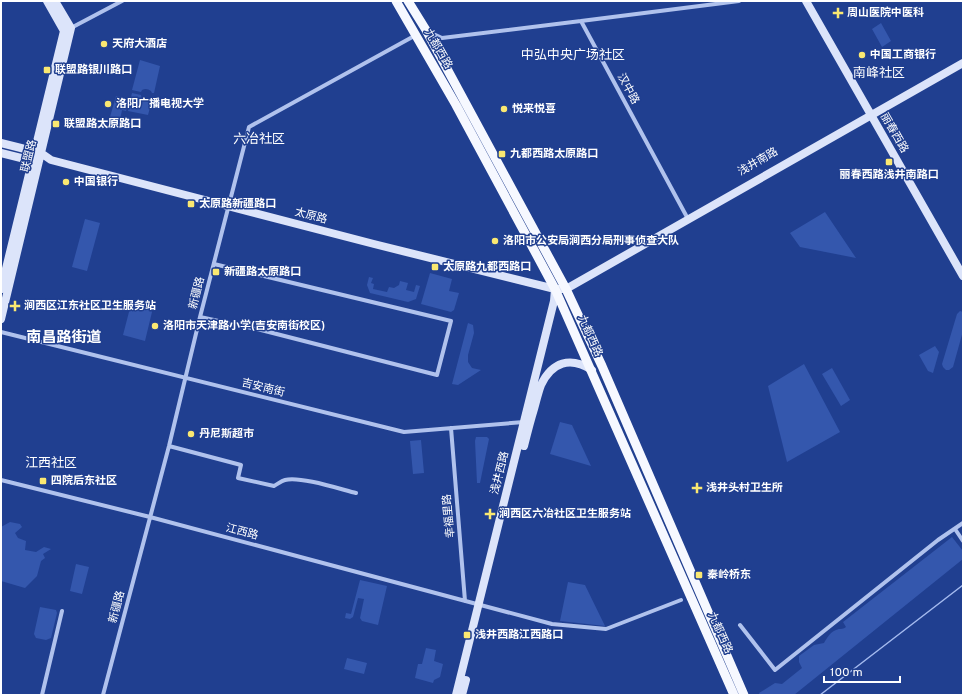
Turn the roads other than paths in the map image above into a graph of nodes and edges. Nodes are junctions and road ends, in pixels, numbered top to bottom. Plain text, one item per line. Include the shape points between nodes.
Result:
1 (47, 1) edge
2 (55, 1) edge
3 (122, 1) edge
4 (396, 1) edge
5 (408, 1) edge
6 (739, 1) edge
7 (806, 1) edge
8 (811, 1) edge
9 (581, 21) junction
10 (67, 30) junction
11 (426, 30) junction
12 (416, 35) junction
13 (963, 59) edge
14 (963, 63) edge
15 (872, 112) junction
16 (1, 143) edge
17 (38, 152) junction
18 (1, 153) edge
19 (51, 160) junction
20 (36, 162) junction
21 (228, 205) junction
22 (687, 217) junction
23 (214, 264) junction
24 (963, 267) edge
25 (963, 276) edge
26 (565, 287) junction
27 (1, 289) edge
28 (555, 289) junction
29 (200, 317) junction
30 (1, 319) edge
31 (1, 332) edge
32 (592, 370) junction
33 (186, 379) junction
34 (524, 422) junction
35 (451, 428) junction
36 (170, 446) junction
37 (1, 480) edge
38 (356, 493) dead end
39 (150, 517) junction
40 (963, 523) edge
41 (955, 529) junction
42 (963, 541) edge
43 (681, 600) dead end
44 (465, 601) junction
45 (481, 606) junction
46 (62, 610) dead end
47 (740, 625) dead end
48 (42, 695) edge
49 (103, 695) edge
50 (456, 695) edge
51 (462, 695) edge
52 (734, 695) edge
53 (744, 695) edge

1 - 10 main road
2 - 10 main road
3 - 10 street
4 - 12 main road, 九都西路
5 - 11 main road, 九都西路
6 - 9 street
7 - 15 main road, 丽春西路
8 - 15 main road, 丽春西路
9 - 11 street via 442,38
9 - 22 street, 汉中路
10 - 17 main road, 联盟路
11 - 26 main road, 九都西路
12 - 21 street, 新疆路 via 249,127
12 - 28 main road, 九都西路
13 - 15 main road, 浅井南路
14 - 15 main road, 浅井南路
15 - 22 main road, 浅井南路
15 - 24 main road, 丽春西路
15 - 25 main road, 丽春西路
16 - 17 main road, 太原路
17 - 19 main road, 太原路
17 - 20 main road, 联盟路
18 - 20 main road, 太原路
19 - 20 main road, 太原路
19 - 21 main road, 太原路
20 - 27 main road, 联盟路
20 - 30 main road, 联盟路
21 - 23 street, 新疆路
21 - 28 main road, 太原路
22 - 26 main road, 浅井南路
23 - 29 street, 新疆路
23 - 29 street via 451,321 437,375 262,330
26 - 28 main road, 太原路
26 - 53 main road, 九都西路 via 602,366
28 - 32 main road, 九都西路
28 - 34 main road, 浅井西路
29 - 33 street, 新疆路
31 - 33 street, 吉安南街
32 - 45 main road, 浅井西路 via 584,365 568,362 558,365 541,386
32 - 52 main road, 九都西路
33 - 35 street, 吉安南街 via 404,432
33 - 36 street, 新疆路
34 - 35 street, 吉安南街
34 - 45 main road, 浅井西路
35 - 44 street, 幸福里路
36 - 38 street via 241,465 238,478 274,486 285,480 306,480
36 - 39 street, 新疆路
37 - 39 street, 江西路
39 - 44 street, 江西路
39 - 49 street, 新疆路
40 - 41 street
41 - 42 street
41 - 47 street via 775,670
43 - 45 street, 江西路 via 606,629 552,624
44 - 45 street, 江西路
45 - 50 main road, 浅井西路
45 - 51 main road, 浅井西路
46 - 48 street

